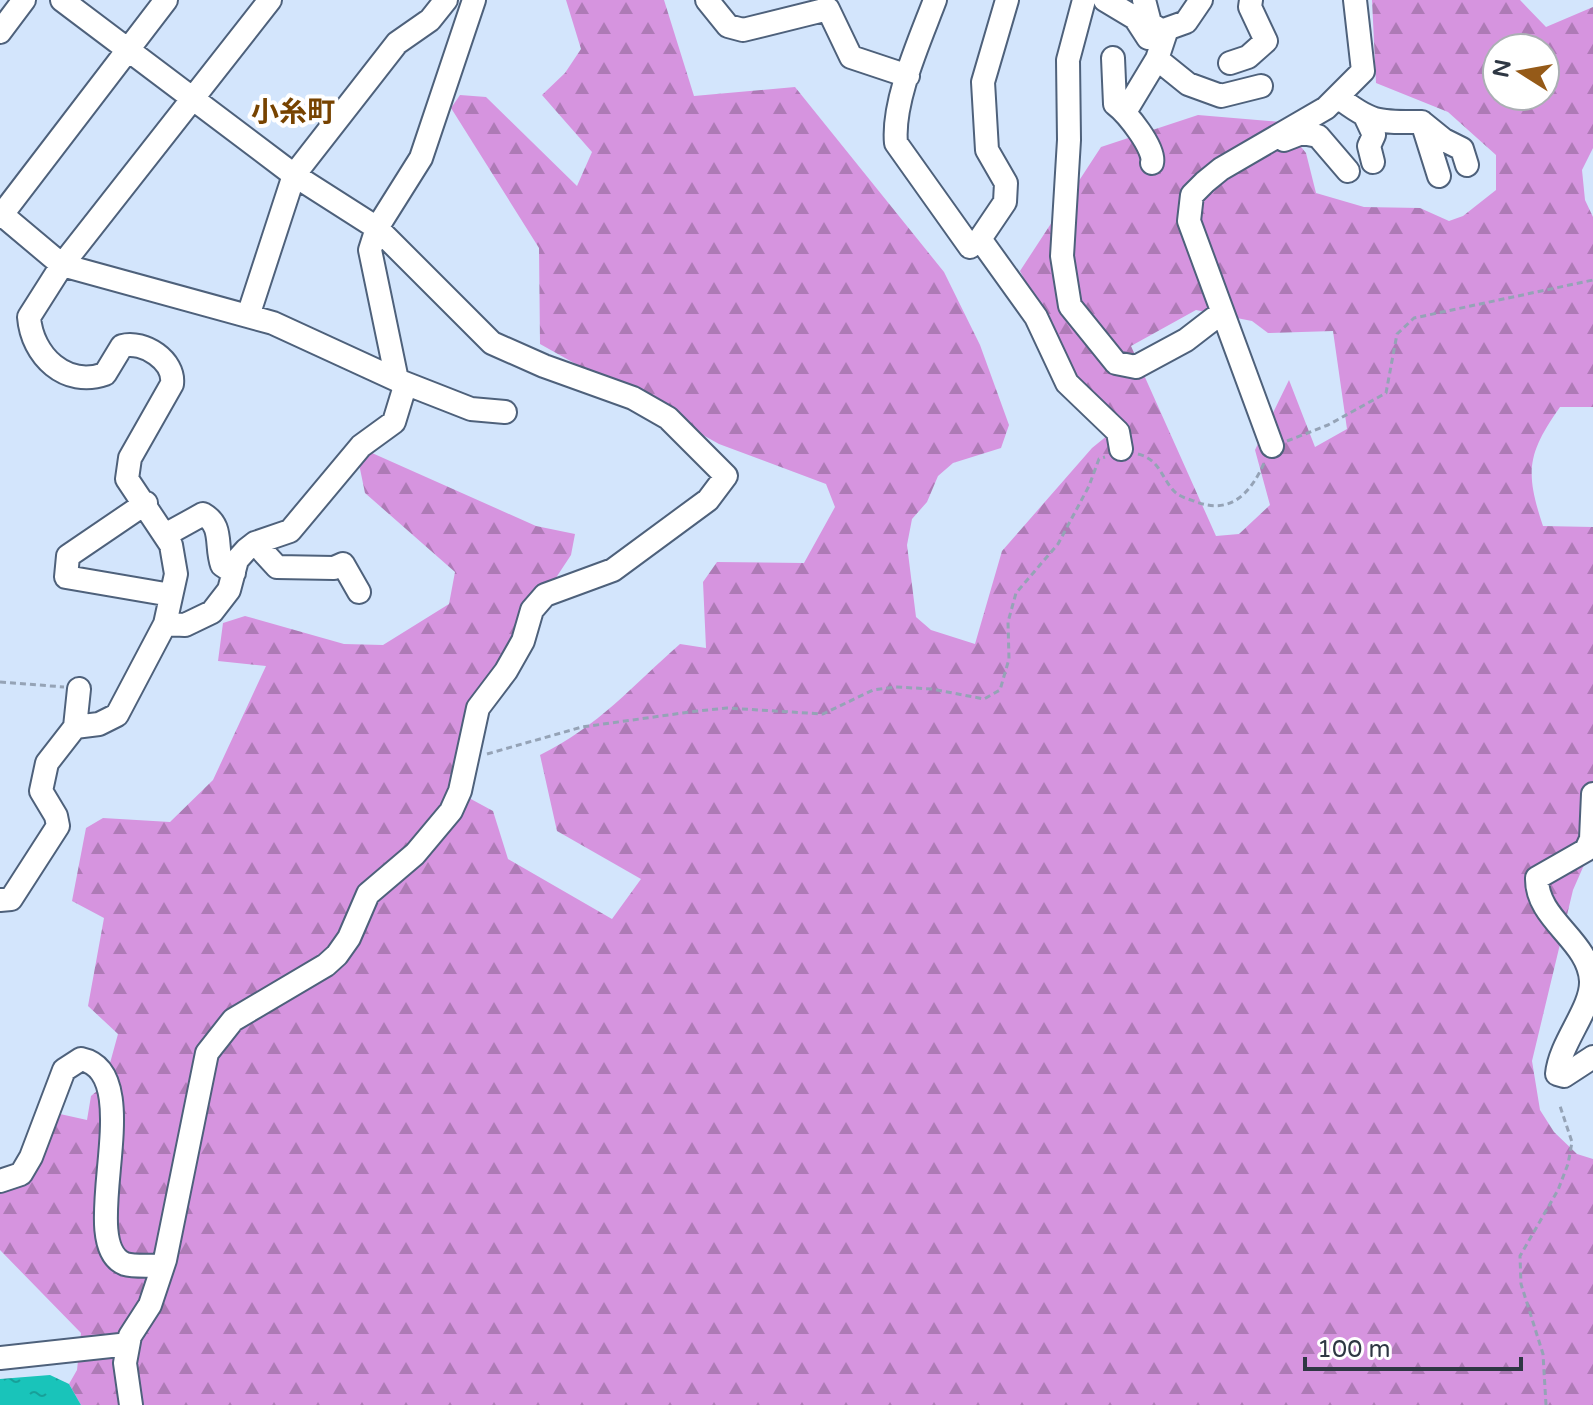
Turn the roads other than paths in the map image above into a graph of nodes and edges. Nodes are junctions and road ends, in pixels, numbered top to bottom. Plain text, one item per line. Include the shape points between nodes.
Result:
1 (24, 0) edge
2 (62, 0) edge
3 (166, 0) edge
4 (270, 0) edge
5 (446, 0) edge
6 (474, 0) edge
7 (707, 0) edge
8 (935, 0) edge
9 (1007, 0) edge
10 (1084, 0) edge
11 (1105, 0) edge
12 (1144, 0) edge
13 (1201, 0) edge
14 (1251, 0) edge
15 (1355, 0) edge
16 (786, 8) edge
17 (0, 32) edge
18 (1162, 45) junction
19 (128, 50) junction
20 (1113, 58) dead end
21 (1230, 63) dead end
22 (908, 76) junction
23 (1261, 86) dead end
24 (1338, 97) junction
25 (193, 98) junction
26 (1125, 112) junction
27 (1366, 118) junction
28 (1422, 122) junction
29 (1272, 141) junction
30 (1373, 162) dead end
31 (1152, 163) dead end
32 (1467, 165) dead end
33 (1348, 171) dead end
34 (294, 175) junction
35 (1439, 176) dead end
36 (1, 215) edge
37 (377, 228) junction
38 (980, 239) junction
39 (62, 265) junction
40 (1221, 313) junction
41 (248, 316) junction
42 (401, 383) junction
43 (505, 412) dead end
44 (1272, 446) road end
45 (1121, 449) road end
46 (146, 503) junction
47 (165, 535) junction
48 (255, 543) junction
49 (234, 573) junction
50 (359, 592) dead end
51 (171, 595) junction
52 (165, 624) junction
53 (79, 689) road end
54 (75, 727) junction
55 (1593, 794) edge
56 (0, 900) edge
57 (1593, 1057) edge
58 (0, 1181) edge
59 (162, 1266) junction
60 (120, 1345) dead end
61 (0, 1358) edge
62 (131, 1405) edge

1 - 17 street
2 - 19 street
3 - 19 street
4 - 25 street
5 - 34 street via 430,20 397,43
6 - 37 street via 421,158
7 - 16 street via 728,26 743,30
8 - 22 street
9 - 38 street via 983,82 987,150 1006,183 1005,202
10 - 40 street via 1068,60 1062,256 1070,306 1116,363 1136,367 1186,340
11 - 18 street via 1135,18 1147,37
12 - 18 street via 1150,23 1161,31
13 - 18 street
14 - 21 street via 1266,41 1248,57
15 - 24 street via 1365,62
16 - 22 street via 828,9 851,57
18 - 23 street via 1188,84 1221,96
18 - 26 street
19 - 25 street
19 - 36 street
20 - 26 street via 1112,97
22 - 38 street via 896,143 970,247
24 - 27 street
24 - 29 street
25 - 34 street
25 - 39 street
26 - 31 street via 1154,152
27 - 28 street
27 - 30 street via 1374,135 1369,146
28 - 32 street via 1462,149
28 - 35 street
29 - 33 street via 1311,133
29 - 40 street via 1221,169 1192,195 1189,221
34 - 37 street
34 - 41 street
36 - 39 street
37 - 42 street via 370,250
37 - 59 street via 492,343 633,398 668,418 726,476 708,500 613,570 545,595 532,610 506,671 472,721 468,759 451,811 415,854 368,894 337,955 233,1020 216,1037 207,1053
38 - 45 street via 1036,317 1067,383 1118,432
39 - 41 street
39 - 46 street via 29,317 38,349 50,363 77,378 94,378 105,374 122,346 137,344 169,363 174,372 127,467 127,479
40 - 44 street
41 - 42 street
42 - 43 street via 471,409
42 - 48 street via 394,422 361,446 290,531
46 - 47 street
46 - 51 street via 68,556 66,577
47 - 49 street via 208,516 219,531 222,565
47 - 51 street via 176,574
48 - 49 street via 237,560
48 - 50 street via 277,567 343,564
49 - 52 street via 212,612 185,625
51 - 52 street
52 - 54 street via 117,715
53 - 54 street
54 - 56 street via 42,776 41,791 58,826 11,899
55 - 57 street via 1586,850 1537,878 1536,891 1579,950 1592,984 1558,1059 1557,1074 1564,1076
58 - 59 street via 21,1174 31,1157 64,1070 81,1059 94,1062 112,1098 107,1230 114,1255 126,1264
59 - 62 street via 150,1305 130,1336 125,1363
60 - 61 street

